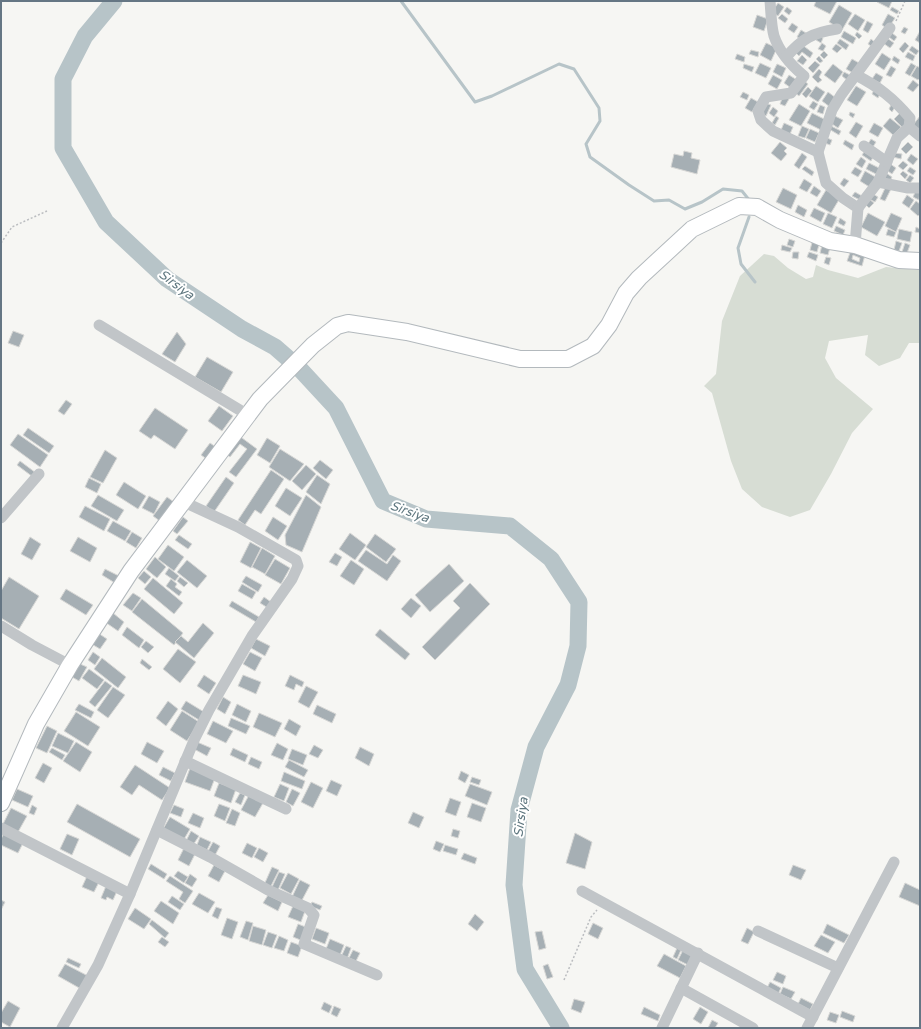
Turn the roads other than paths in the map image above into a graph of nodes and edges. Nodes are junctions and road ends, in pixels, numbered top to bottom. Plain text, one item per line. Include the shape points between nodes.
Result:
1 (770, 1) edge
2 (890, 28) road end
3 (837, 29) dead end
4 (786, 56) junction
5 (856, 75) junction
6 (909, 127) junction
7 (920, 136) edge
8 (864, 146) dead end
9 (818, 152) junction
10 (887, 162) junction
11 (878, 182) junction
12 (920, 188) edge
13 (858, 208) junction
14 (854, 245) junction
15 (920, 261) edge
16 (99, 325) dead end
17 (248, 415) junction
18 (39, 474) dead end
19 (184, 502) junction
20 (1, 518) edge
21 (1, 626) edge
22 (70, 665) junction
23 (185, 761) junction
24 (1, 803) edge
25 (286, 809) dead end
26 (1, 828) edge
27 (157, 830) junction
28 (894, 862) dead end
29 (582, 891) dead end
30 (130, 894) junction
31 (758, 930) dead end
32 (698, 953) junction
33 (838, 968) junction
34 (377, 975) dead end
35 (681, 988) junction
36 (813, 1017) junction
37 (62, 1028) edge
38 (662, 1028) edge
39 (753, 1028) edge
40 (807, 1028) edge

1 - 4 street via 774,36
2 - 5 street
3 - 4 street via 813,34
4 - 9 street via 804,76 791,93 766,96 758,111 762,120 773,131
5 - 6 street via 875,84 899,105 910,118
5 - 9 street via 832,110
6 - 7 street
6 - 10 street via 897,138
8 - 10 street
9 - 13 street via 826,183
10 - 11 street
11 - 12 street
11 - 13 street
13 - 14 street
14 - 15 street via 899,260
14 - 17 street via 830,241 780,220 757,207 739,206 692,230 626,293 609,326 593,346 568,359 520,359 407,332 348,323 337,326 313,345
16 - 17 street
17 - 19 street
18 - 20 street
19 - 22 street via 131,571
19 - 23 street via 238,527 296,560 298,566 292,579 244,649 209,710
21 - 22 street
22 - 24 street via 36,724
23 - 25 street
23 - 27 street
26 - 30 street
27 - 30 street
27 - 34 street via 268,890 308,908 314,915 304,944
28 - 33 street
29 - 32 street
30 - 37 street via 98,965
31 - 33 street
32 - 35 street
32 - 36 street
33 - 36 street
35 - 38 street
35 - 39 street
36 - 40 street

